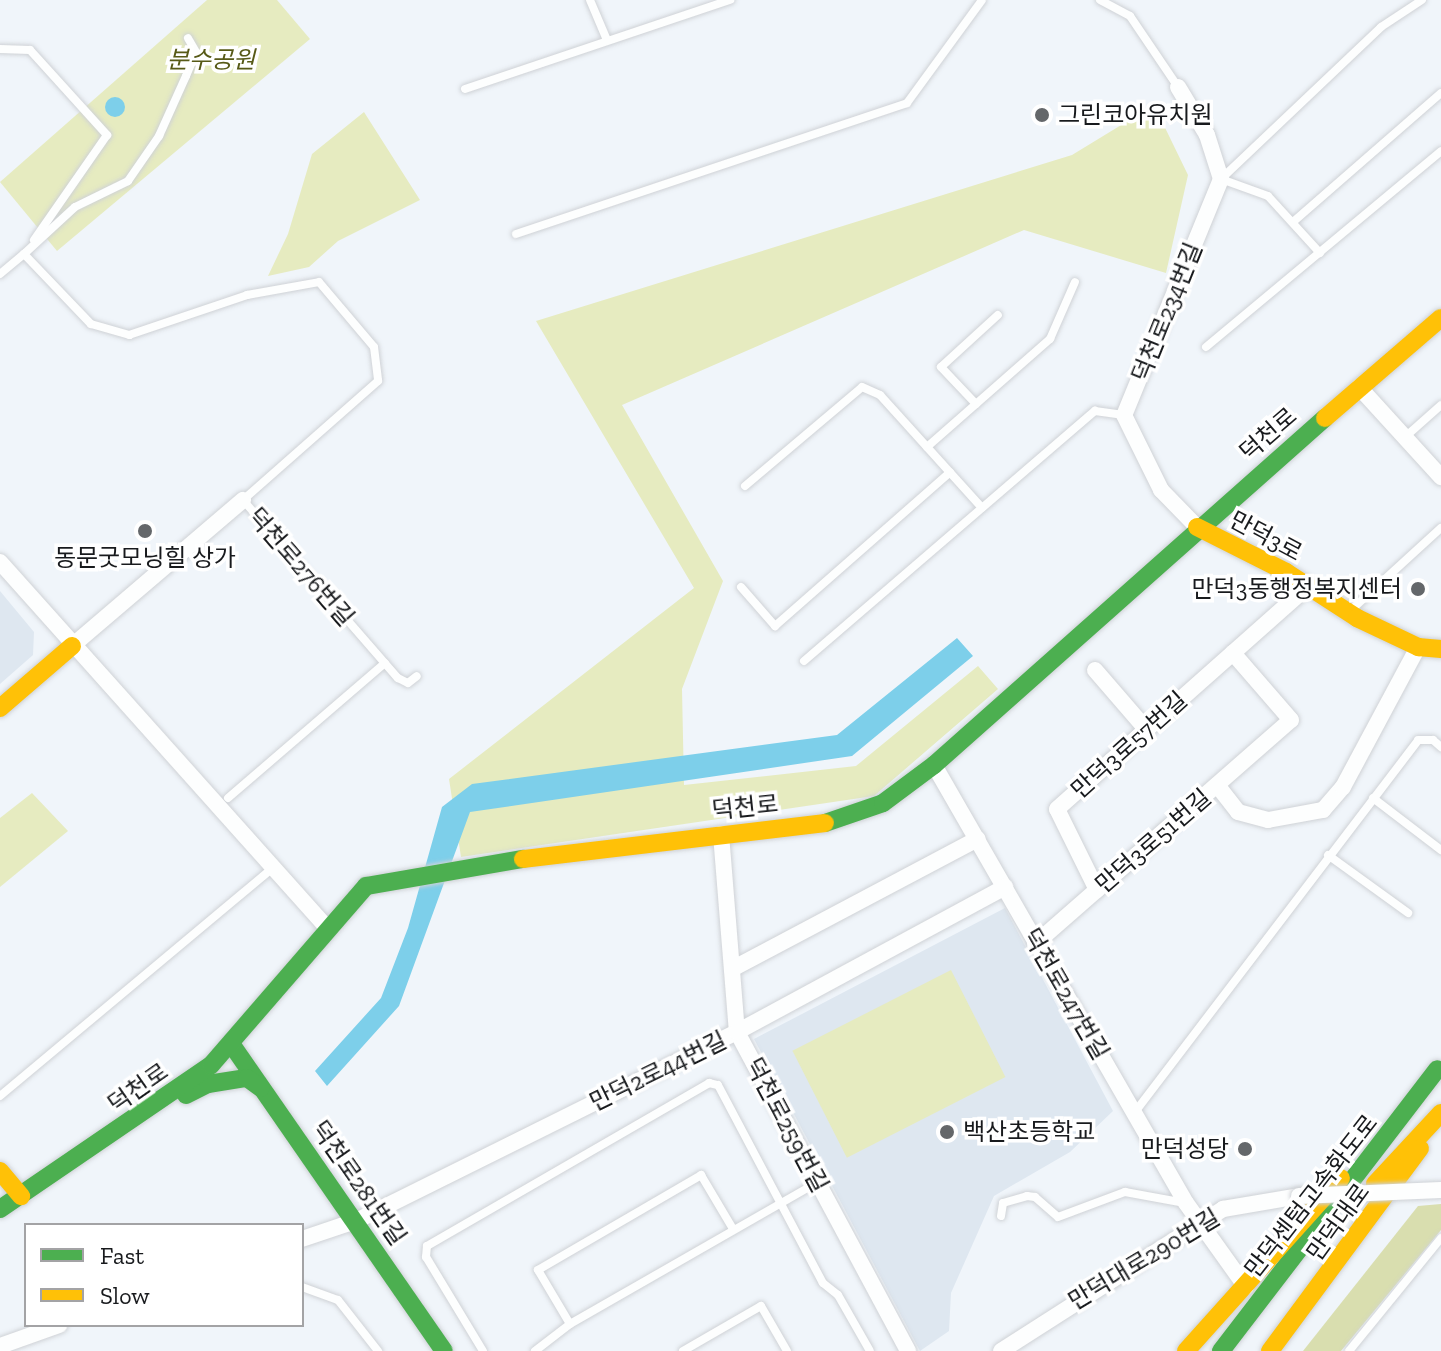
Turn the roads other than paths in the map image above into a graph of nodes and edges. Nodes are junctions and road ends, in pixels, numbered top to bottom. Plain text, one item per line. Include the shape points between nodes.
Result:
1 (590, 0) edge
2 (730, 0) edge
3 (982, 0) edge
4 (1100, 0) edge
5 (1422, 0) edge
6 (188, 38) dead end
7 (607, 40) junction
8 (0, 49) edge
9 (1178, 87) joint
10 (465, 89) dead end
11 (1441, 93) edge
12 (1441, 151) edge
13 (1221, 179) junction
14 (1293, 222) junction
15 (516, 234) dead end
16 (1320, 253) junction
17 (24, 254) junction
18 (0, 274) edge
19 (1075, 282) dead end
20 (998, 315) dead end
21 (1441, 318) edge
22 (1206, 347) dead end
23 (1359, 387) junction
24 (976, 404) junction
25 (1441, 405) edge
26 (1124, 415) junction
27 (1405, 437) junction
28 (927, 447) junction
29 (950, 472) junction
30 (1441, 477) edge
31 (745, 486) dead end
32 (243, 500) junction
33 (982, 508) junction
34 (1197, 527) junction
35 (1441, 528) edge
36 (0, 562) edge
37 (1308, 586) junction
38 (741, 587) dead end
39 (1348, 612) junction
40 (72, 646) junction
41 (1418, 647) junction
42 (1441, 649) edge
43 (1233, 653) junction
44 (804, 661) dead end
45 (385, 663) junction
46 (1095, 670) dead end
47 (417, 676) dead end
48 (0, 708) edge
49 (1146, 729) junction
50 (1441, 747) edge
51 (934, 765) junction
52 (1217, 785) junction
53 (228, 798) dead end
54 (1373, 798) junction
55 (721, 834) junction
56 (978, 839) junction
57 (1441, 850) edge
58 (1328, 855) junction
59 (274, 868) junction
60 (1005, 887) junction
61 (1097, 890) junction
62 (1408, 913) dead end
63 (326, 927) junction
64 (1035, 944) junction
65 (732, 969) junction
66 (737, 1032) junction
67 (232, 1045) junction
68 (1439, 1066) edge
69 (265, 1091) junction
70 (0, 1096) edge
71 (1135, 1112) junction
72 (1441, 1116) edge
73 (135, 1120) junction
74 (0, 1171) edge
75 (818, 1182) junction
76 (1441, 1190) edge
77 (21, 1196) junction
78 (781, 1203) junction
79 (1186, 1203) junction
80 (0, 1209) edge
81 (1001, 1216) dead end
82 (358, 1220) junction
83 (1200, 1222) junction
84 (733, 1229) junction
85 (304, 1238) edge
86 (1441, 1238) edge
87 (1246, 1287) junction
88 (304, 1288) edge
89 (570, 1324) junction
90 (53, 1327) edge
91 (0, 1346) edge
92 (378, 1351) edge
93 (444, 1351) edge
94 (483, 1351) edge
95 (535, 1351) edge
96 (683, 1351) edge
97 (787, 1351) edge
98 (870, 1351) edge
99 (908, 1351) edge
100 (1001, 1351) edge
101 (1186, 1351) edge
102 (1221, 1351) edge
103 (1237, 1351) edge
104 (1270, 1351) edge
105 (1349, 1351) edge

1 - 7 lane
2 - 7 lane
3 - 15 lane via 907,103
4 - 9 lane via 1130,16
5 - 13 lane via 1381,27
6 - 17 lane via 196,52 186,76 159,136 128,181 75,207
7 - 10 lane
8 - 17 lane via 30,50 107,135
9 - 13 street via 1207,135
11 - 14 lane
12 - 16 lane
13 - 14 lane via 1268,196
13 - 26 street, 덕천로234번길
14 - 16 lane
16 - 22 lane
17 - 18 lane
17 - 32 lane via 91,324 129,335 247,295 319,282 374,347 378,381
19 - 24 lane via 1050,339
20 - 24 lane via 941,367
21 - 23 main road, 덕천로
23 - 27 street
23 - 34 main road, 덕천로
24 - 28 lane
25 - 27 lane
26 - 33 lane via 1095,411
26 - 34 street via 1161,490
27 - 30 street
28 - 29 lane
28 - 31 lane via 880,395 862,387
29 - 33 lane
29 - 38 lane via 775,626
32 - 40 street, 덕천로276번길
32 - 45 lane, 덕천로276번길
33 - 44 lane
34 - 37 main road, 만덕3로
34 - 51 main road, 덕천로
35 - 39 lane
36 - 40 street
37 - 39 main road, 만덕3로
37 - 43 street, 만덕3로57번길
39 - 41 main road, 만덕3로
40 - 48 main road
40 - 59 street
41 - 42 main road, 만덕3로
41 - 52 street, 만덕3로51번길 via 1343,787 1323,810 1268,820 1238,812
43 - 49 street, 만덕3로57번길
43 - 52 street via 1291,720
45 - 47 lane, 덕천로276번길 via 408,683
45 - 53 lane
46 - 49 street
49 - 61 street, 만덕3로57번길 via 1057,809
50 - 54 lane via 1433,740 1418,740
51 - 55 main road, 덕천로 via 883,803 830,822
51 - 56 street, 덕천로247번길
52 - 61 street, 만덕3로51번길
54 - 57 lane
54 - 58 lane
55 - 63 main road, 덕천로 via 406,876 366,886
55 - 65 street, 덕천로259번길
56 - 60 street, 덕천로247번길
56 - 65 street
58 - 62 lane
58 - 71 lane
59 - 63 street
59 - 70 lane
60 - 64 street, 덕천로247번길
60 - 66 street, 만덕2로44번길
61 - 64 street, 만덕3로51번길
63 - 67 main road, 덕천로
64 - 71 street, 덕천로247번길
65 - 66 street, 덕천로259번길
66 - 75 street, 덕천로259번길
66 - 82 street, 만덕2로44번길
67 - 69 main road, 덕천로281번길
67 - 73 main road, 덕천로
68 - 87 main road, 만덕대로
68 - 102 main road, 만덕센텀고속화도로
69 - 73 main road via 247,1078 208,1084
69 - 82 main road, 덕천로281번길
71 - 79 street, 덕천로247번길
72 - 103 main road, 만덕센텀고속화도로 via 1351,1209
72 - 104 main road, 만덕대로
73 - 77 main road, 덕천로
74 - 77 main road
75 - 78 lane
75 - 99 street, 덕천로259번길
76 - 83 street, 만덕대로290번길, bridge via 1299,1196 1223,1209
77 - 80 main road, 덕천로
78 - 84 lane
78 - 94 lane via 718,1085 709,1083 427,1246 426,1257
78 - 98 lane via 823,1283 838,1295
79 - 81 lane, 만덕대로290번길 via 1125,1192 1058,1217 1027,1196 1003,1203
79 - 83 street, 덕천로247번길
82 - 85 street, 만덕2로44번길
82 - 93 main road, 덕천로281번길
83 - 87 street, 덕천로247번길
83 - 100 street, 만덕대로290번길
84 - 89 lane
84 - 89 lane via 701,1175 538,1270
86 - 105 lane
87 - 101 main road, 만덕대로
88 - 92 lane via 338,1300
89 - 95 lane
90 - 91 street
96 - 97 lane via 761,1306

